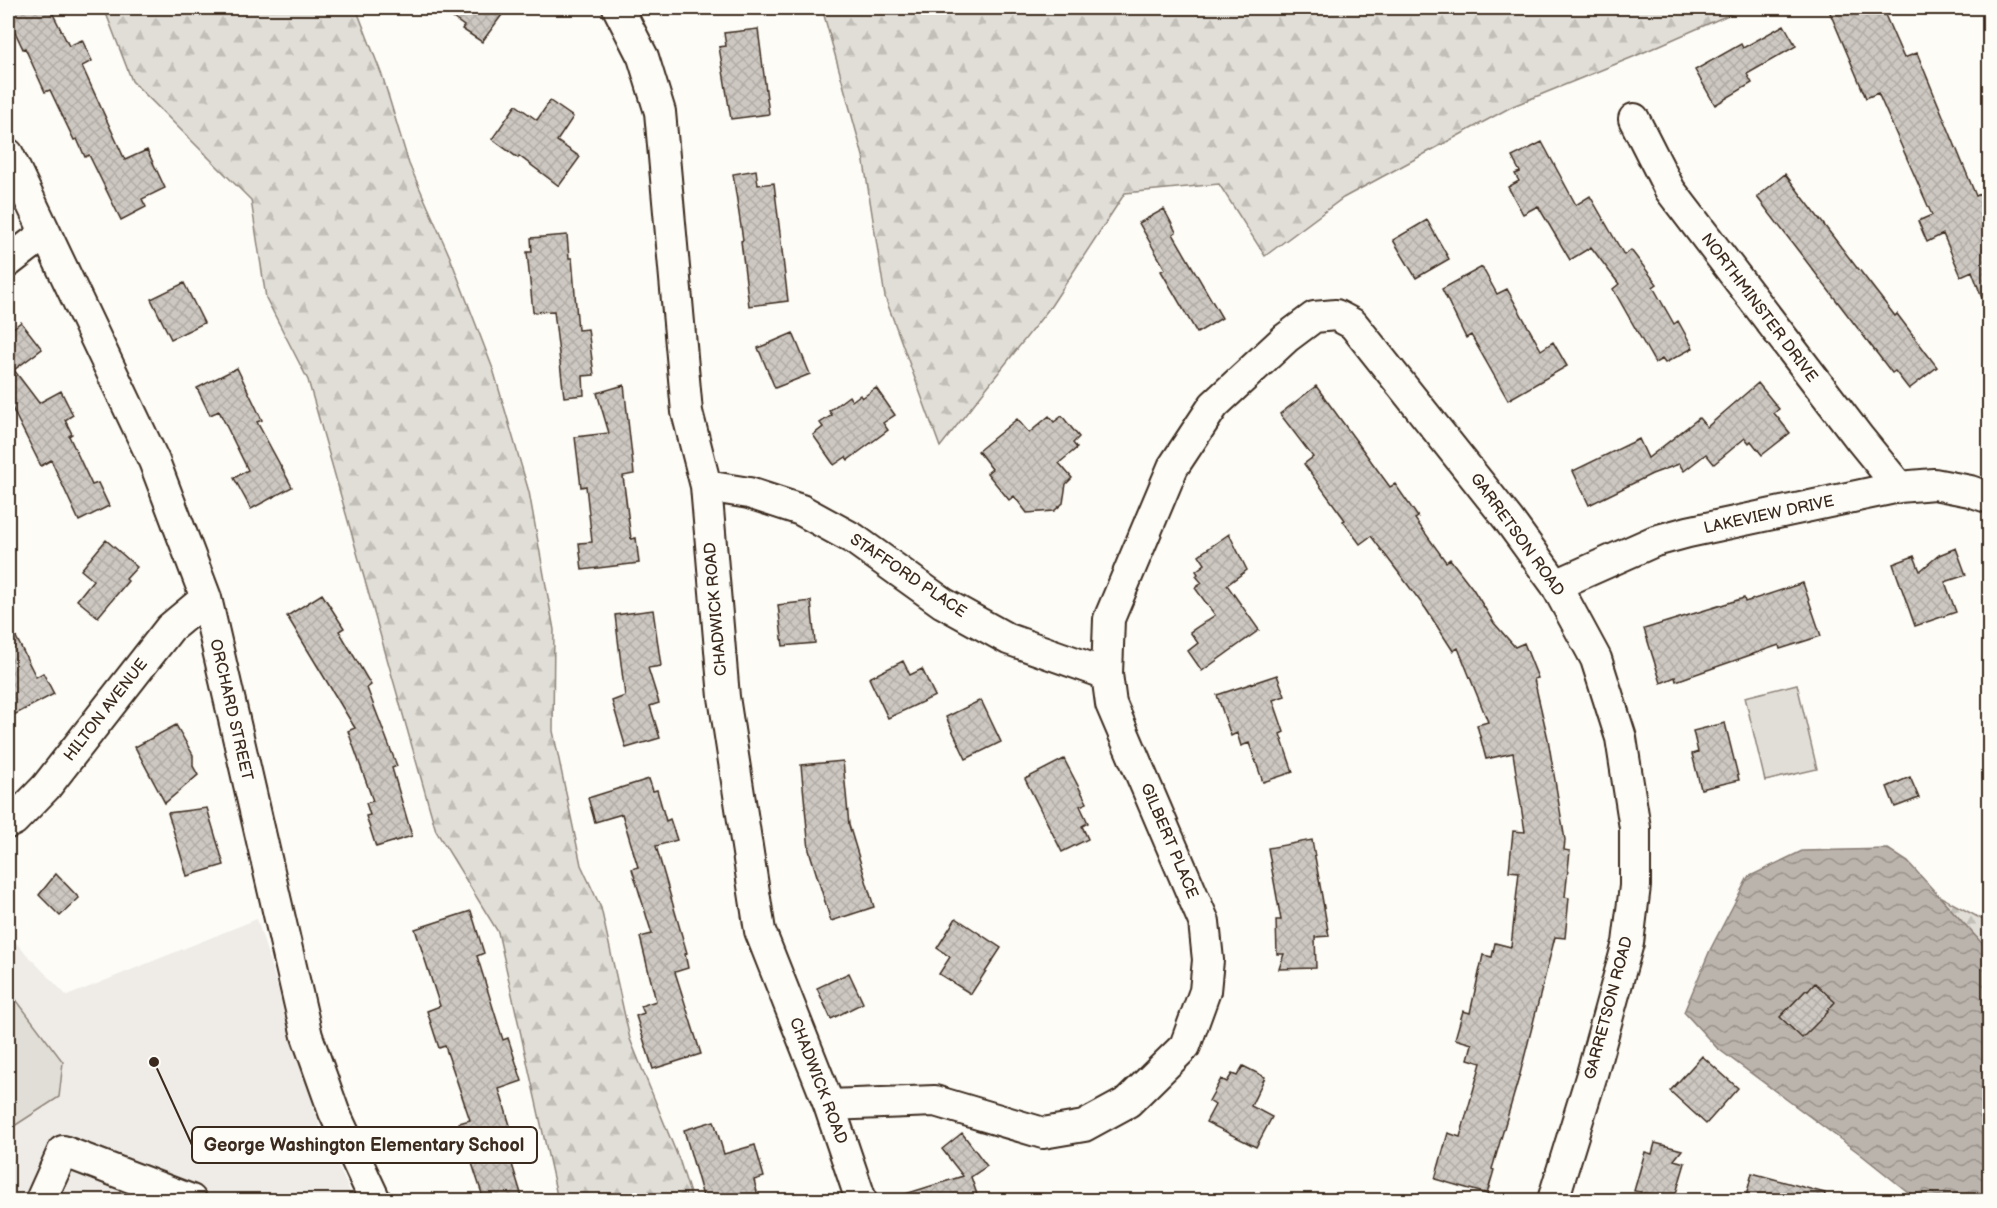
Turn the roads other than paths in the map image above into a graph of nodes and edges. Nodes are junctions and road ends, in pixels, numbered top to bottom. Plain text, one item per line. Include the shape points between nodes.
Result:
1 (618, 8) edge
2 (1634, 119) dead end
3 (8, 154) edge
4 (44, 234) junction
5 (8, 262) edge
6 (1314, 317) joint
7 (706, 486) junction
8 (1899, 487) junction
9 (1989, 498) edge
10 (1556, 585) junction
11 (206, 597) junction
12 (1107, 674) junction
13 (8, 823) edge
14 (829, 1105) junction
15 (145, 1192) edge
16 (41, 1200) edge
17 (191, 1200) edge
18 (375, 1200) edge
19 (861, 1200) edge
20 (1553, 1200) edge

1 - 7 street, CHADWICK ROAD via 643,57 660,112 687,412
2 - 8 street, NORTHMINSTER DRIVE via 1670,190
3 - 4 street, ORCHARD STREET
4 - 5 street
4 - 11 street, ORCHARD STREET via 154,461
6 - 10 street, GARRETSON ROAD via 1336,315 1353,324
6 - 12 street, GILBERT PLACE via 1214,405 1173,467 1109,619
7 - 12 street, STAFFORD PLACE via 749,493 801,510 854,539 943,603 1008,639
7 - 14 street, CHADWICK ROAD via 724,697 759,931
8 - 9 street, LAKEVIEW DRIVE via 1934,484
8 - 10 street, LAKEVIEW DRIVE via 1655,541
10 - 20 street, GARRETSON ROAD via 1596,659 1621,738 1635,828 1635,886 1628,943
11 - 13 street, HILTON AVENUE via 170,628 46,787
11 - 18 street, ORCHARD STREET via 307,1036 334,1112
12 - 14 street, GILBERT PLACE via 1111,704 1204,922 1208,960 1205,991 1185,1046 1128,1101 1084,1126 1043,1133 935,1101
14 - 19 street, CHADWICK ROAD
15 - 16 street via 63,1150
15 - 17 street

